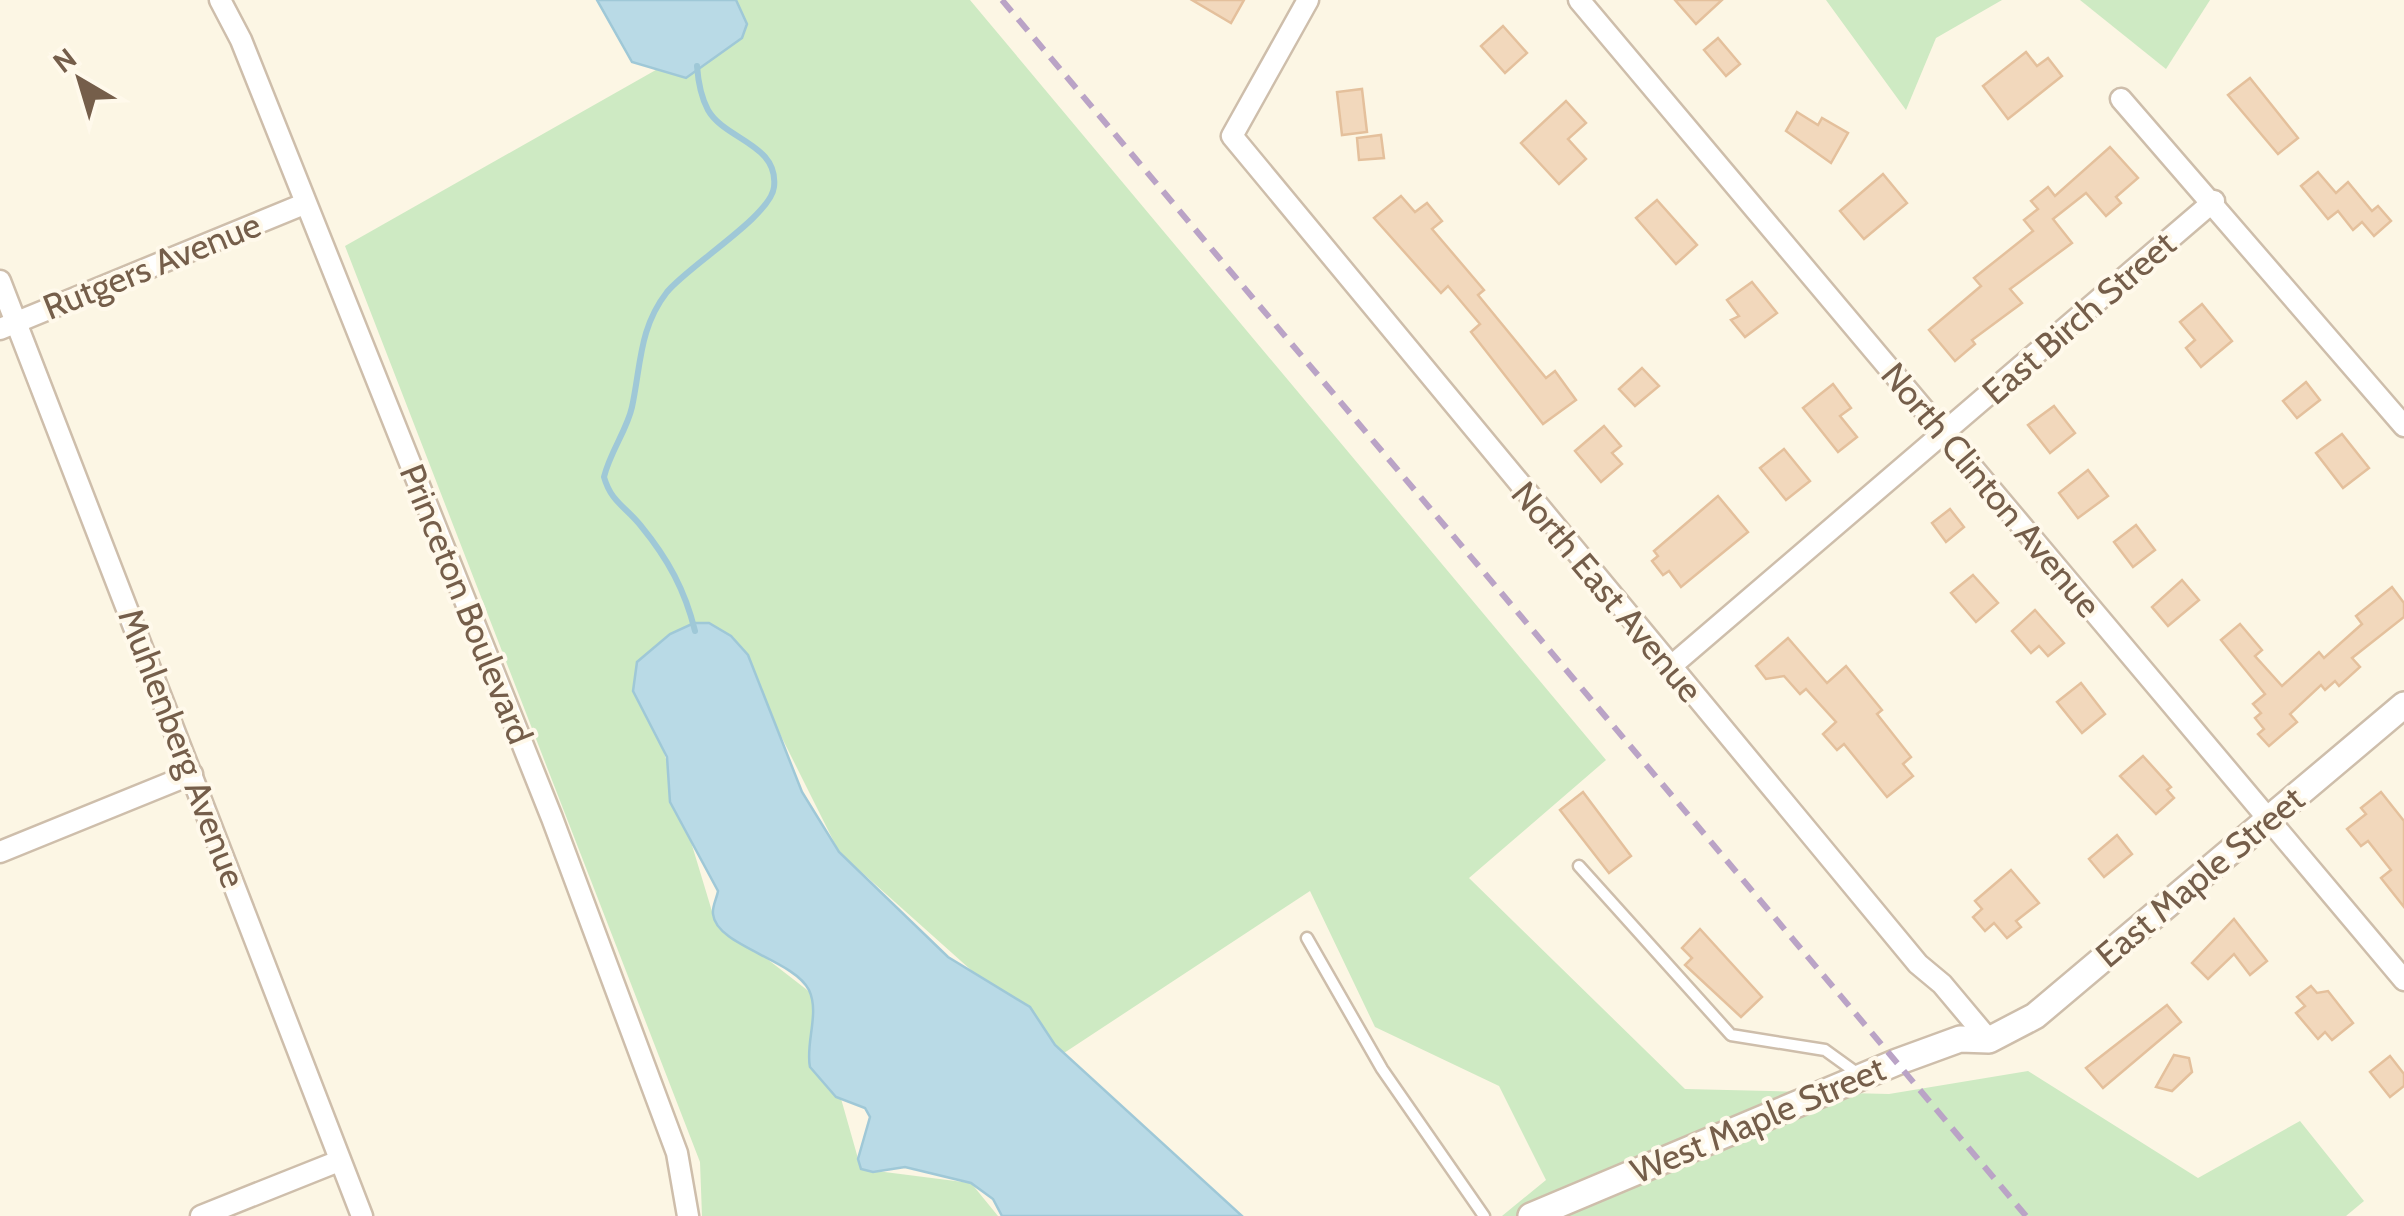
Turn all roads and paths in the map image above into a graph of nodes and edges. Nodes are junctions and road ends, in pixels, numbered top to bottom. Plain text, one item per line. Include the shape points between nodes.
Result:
1 (220, 0) edge
2 (1308, 0) edge
3 (1579, 0) edge
4 (2121, 99) dead end
5 (2214, 201) junction
6 (304, 204) junction
7 (0, 281) edge
8 (9, 325) edge
9 (2404, 426) edge
10 (1944, 435) junction
11 (1669, 668) junction
12 (2404, 705) edge
13 (192, 774) junction
14 (2268, 819) junction
15 (0, 852) edge
16 (1579, 866) dead end
17 (1307, 938) dead end
18 (2404, 980) edge
19 (1989, 1040) junction
20 (1862, 1077) junction
21 (340, 1162) junction
22 (200, 1216) edge
23 (362, 1216) edge
24 (688, 1216) edge
25 (1484, 1216) edge
26 (1531, 1216) edge

1 - 6 street, Princeton Boulevard via 242,40
2 - 11 street, North East Avenue via 1232,136
3 - 10 street, North Clinton Avenue
4 - 5 street
5 - 9 street
5 - 10 street, East Birch Street
6 - 8 street, Rutgers Avenue
6 - 24 street, Princeton Boulevard via 552,818 677,1153
7 - 8 street, Muhlenberg Avenue
8 - 13 street, Muhlenberg Avenue
10 - 11 street, East Birch Street
10 - 14 street, North Clinton Avenue
11 - 19 street, North East Avenue
12 - 14 street, East Maple Street
13 - 15 street
13 - 21 street, Muhlenberg Avenue
14 - 18 street, North Clinton Avenue
14 - 19 street, East Maple Street via 2035,1016
16 - 20 lane via 1731,1035 1825,1050
17 - 25 lane via 1382,1069
19 - 20 street, West Maple Street via 1960,1040
20 - 26 street, West Maple Street
21 - 22 street
21 - 23 street, Muhlenberg Avenue

